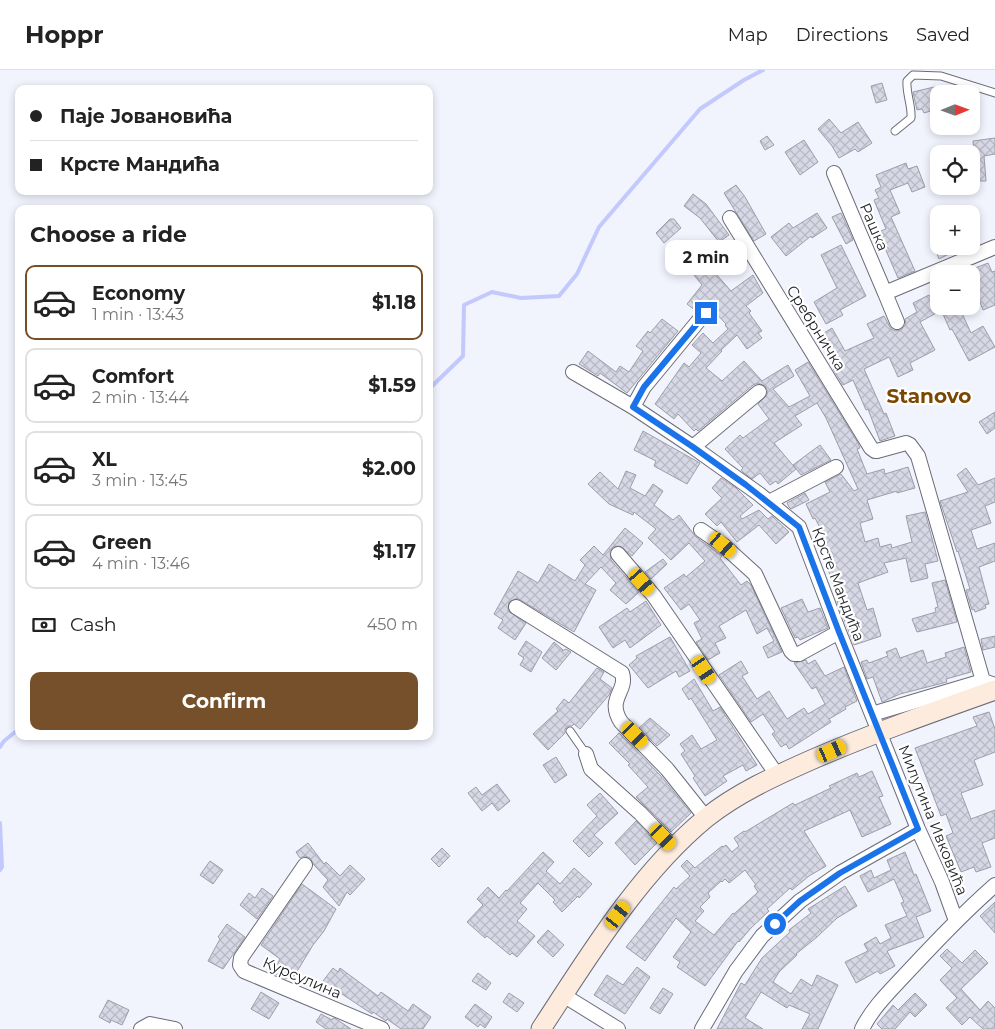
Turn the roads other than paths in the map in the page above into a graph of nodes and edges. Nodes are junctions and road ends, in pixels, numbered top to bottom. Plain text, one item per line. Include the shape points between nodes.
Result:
1 (995, 92) edge
2 (895, 131) dead end
3 (834, 174) dead end
4 (730, 218) dead end
5 (995, 247) edge
6 (884, 293) junction
7 (706, 313) dead end
8 (897, 322) dead end
9 (573, 372) dead end
10 (759, 392) dead end
11 (633, 407) junction
12 (693, 447) junction
13 (836, 467) dead end
14 (769, 502) junction
15 (701, 530) dead end
16 (618, 554) dead end
17 (516, 606) dead end
18 (839, 632) junction
19 (991, 685) edge
20 (872, 714) junction
21 (570, 730) dead end
22 (880, 731) junction
23 (586, 754) joint
24 (777, 775) junction
25 (706, 818) junction
26 (918, 829) junction
27 (674, 848) junction
28 (305, 865) dead end
29 (995, 885) edge
30 (956, 921) junction
31 (563, 995) junction
32 (141, 1029) edge
33 (175, 1029) edge
34 (382, 1029) edge
35 (541, 1029) edge
36 (618, 1029) edge
37 (702, 1029) edge
38 (862, 1029) edge

1 - 2 lane via 941,76 913,75 907,81 906,89 911,118
3 - 6 street, Рашка
4 - 19 street, Сребрничка via 871,448 877,451 906,442 918,456
5 - 6 street
6 - 8 street, Рашка
7 - 11 street via 644,387
9 - 11 street, Крсте Мандића
10 - 12 street
11 - 12 street, Крсте Мандића
12 - 14 street, Крсте Мандића
13 - 14 street
14 - 18 street, Крсте Мандића via 799,527
15 - 18 street via 755,574 791,652 799,654
16 - 24 street via 654,596
17 - 25 street via 622,672 623,681 614,708 620,722 667,769
18 - 20 street, Крсте Мандића
19 - 20 street
19 - 22 street
20 - 22 street, Крсте Мандића
21 - 23 lane
22 - 24 street
22 - 26 street, Милутина Ивковића
23 - 27 street via 590,769
24 - 25 street
25 - 27 street
26 - 30 street, Милутина Ивковића
26 - 37 street via 840,873 800,901 762,936 736,971
27 - 31 street via 622,909
28 - 34 street, Курсулина via 241,958 240,965 244,971
29 - 30 street
30 - 38 street via 887,993
31 - 35 street
31 - 36 street
32 - 33 street via 150,1024

